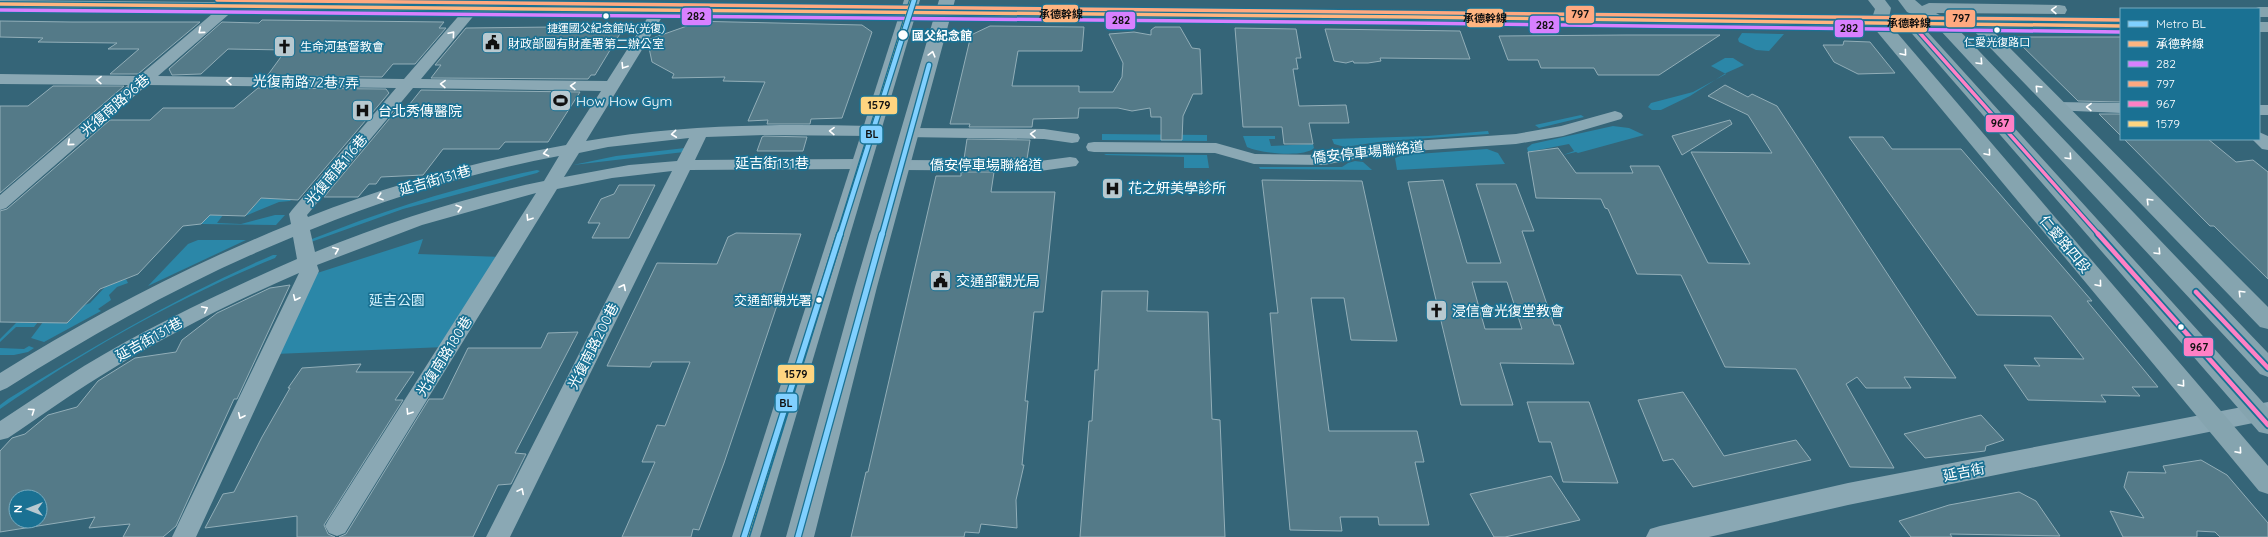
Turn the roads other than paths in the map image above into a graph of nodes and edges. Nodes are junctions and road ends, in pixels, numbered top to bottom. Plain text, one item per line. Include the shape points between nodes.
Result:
1 (1154, 0) edge
2 (0, 4) edge
3 (230, 6) junction
4 (910, 6) edge
5 (946, 6) edge
6 (474, 7) junction
7 (660, 9) junction
8 (1880, 10) edge
9 (2120, 10) edge
10 (1910, 11) edge
11 (1940, 11) edge
12 (1976, 24) junction
13 (2120, 26) edge
14 (0, 78) edge
15 (143, 80) junction
16 (410, 84) junction
17 (612, 86) junction
18 (2057, 107) junction
19 (2120, 108) edge
20 (1615, 116) dead end
21 (871, 131) junction
22 (700, 132) junction
23 (911, 133) junction
24 (1072, 138) junction
25 (2260, 138) edge
26 (2268, 145) edge
27 (574, 147) junction
28 (1094, 147) junction
29 (1070, 162) junction
30 (861, 164) junction
31 (902, 165) junction
32 (683, 166) junction
33 (550, 185) junction
34 (0, 204) edge
35 (300, 226) junction
36 (307, 262) junction
37 (2268, 321) edge
38 (0, 368) edge
39 (21, 368) junction
40 (2268, 368) edge
41 (0, 382) edge
42 (2265, 416) edge
43 (2214, 421) junction
44 (0, 432) edge
45 (2268, 484) edge
46 (337, 526) dead end
47 (501, 532) edge
48 (184, 537) edge
49 (746, 537) edge
50 (800, 537) edge
51 (1660, 537) edge

1 - 8 main road
2 - 3 main road
3 - 6 main road
3 -> 15 street, 光復南路96巷
4 - 5 main road
4 - 7 main road
4 - 21 main road
5 - 8 main road
23 -> 5 main road
6 - 7 main road
16 -> 6 street, 光復南路116巷
7 -> 17 street
8 - 10 main road
8 -> 43 main road, 仁愛路四段
9 -> 11 main road
10 - 11 main road
10 - 42 main road
11 - 12 main road
11 -> 40 main road
12 - 13 main road
18 -> 12 main road
15 -> 14 street, 光復南路72巷7弄
16 -> 15 street, 光復南路72巷7弄
15 -> 34 street, 光復南路96巷
17 -> 16 street, 光復南路72巷7弄
16 - 35 street, 光復南路116巷 via 298,214
17 - 27 street
19 -> 18 street
37 -> 18 main road
20 - 28 street, 僑安停車場聯絡道 via 1562,131 1516,139 1384,148 1324,160 1254,159 1216,148
21 -> 22 street, 延吉街131巷
21 - 30 main road
22 -> 27 street, 延吉街131巷
22 - 32 street
24 -> 23 street, 僑安停車場聯絡道 via 1044,134
23 - 31 main road
24 - 28 street, 僑安停車場聯絡道 via 1085,140
24 - 29 street, 僑安停車場聯絡道 via 1060,142 1054,150 1058,158
25 - 26 street
27 - 33 street
27 -> 35 street, 延吉街131巷 via 469,170 383,195
28 - 29 street, 僑安停車場聯絡道 via 1094,154 1090,158
29 - 31 street, 僑安停車場聯絡道 via 1040,166
30 - 32 street, 延吉街131巷 via 742,163
30 - 49 main road
31 - 50 main road via 864,295
32 - 33 street, 延吉街131巷 via 660,167
47 -> 32 street, 光復南路200巷
36 -> 33 street, 延吉街131巷 via 375,234 482,201
33 -> 46 street, 光復南路180巷
35 - 36 street
35 - 39 street, 延吉街131巷 via 132,303
44 -> 36 street, 延吉街131巷 via 92,371 175,324 263,280
36 -> 48 street via 308,271
38 - 39 street
39 - 41 street, 延吉街131巷
42 - 43 street, 延吉街
43 -> 45 main road, 仁愛路四段
43 - 51 street, 延吉街 via 1848,494

